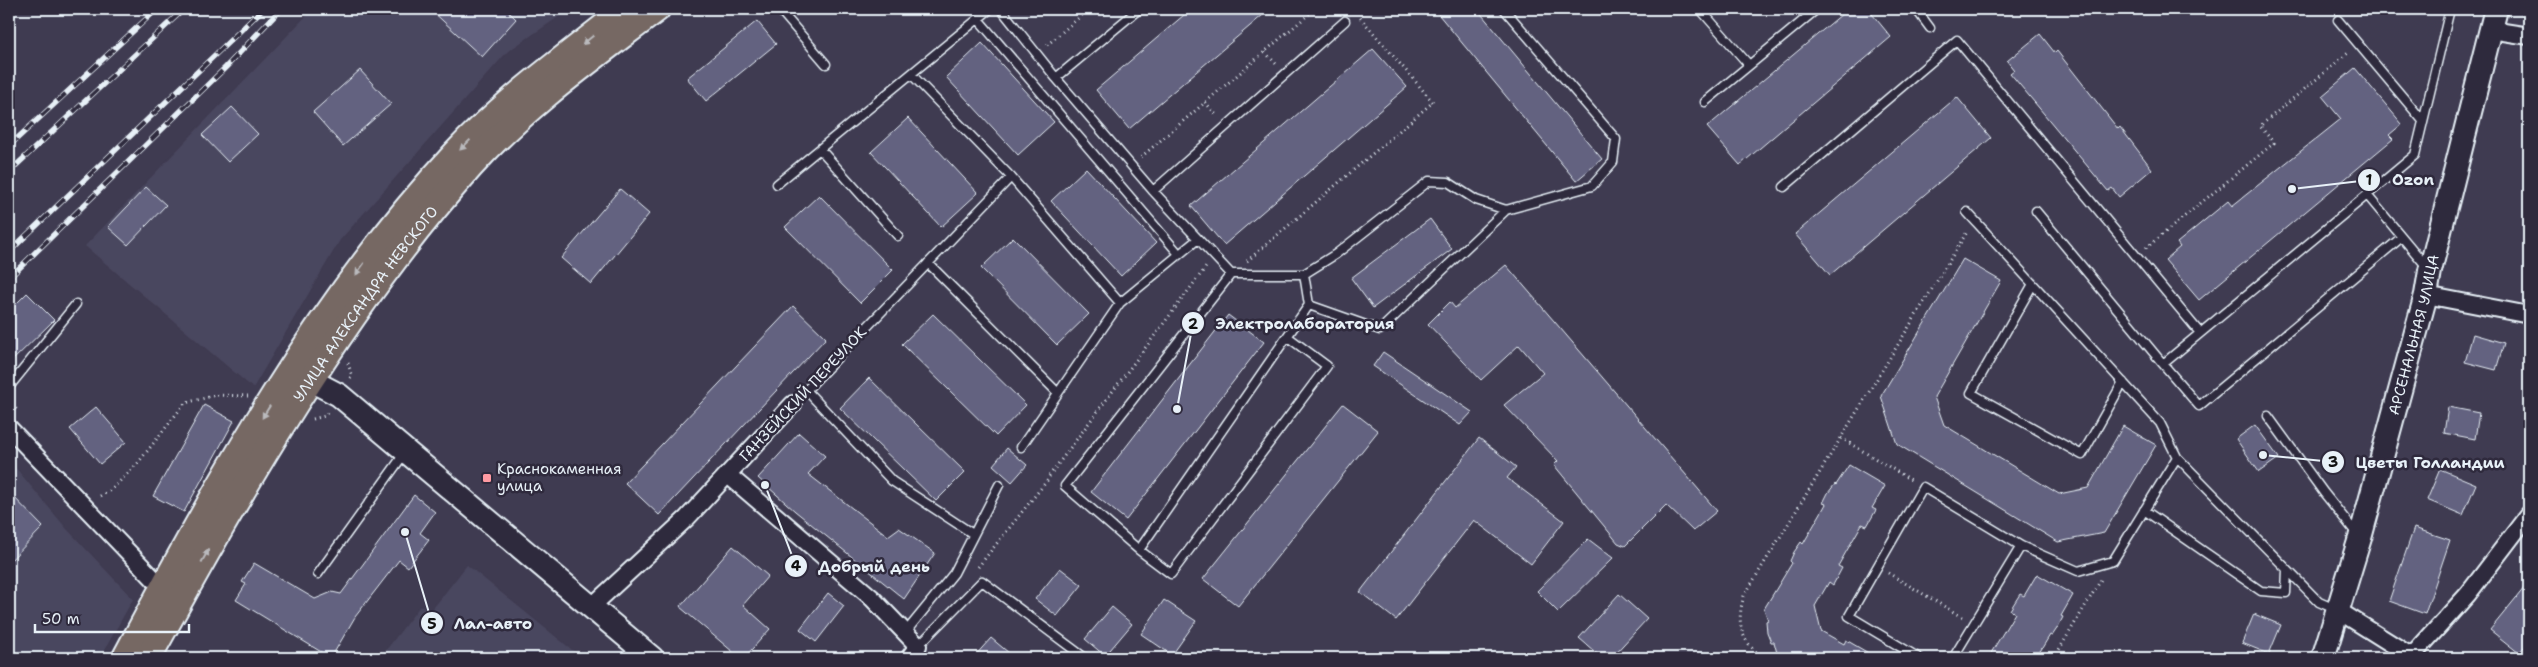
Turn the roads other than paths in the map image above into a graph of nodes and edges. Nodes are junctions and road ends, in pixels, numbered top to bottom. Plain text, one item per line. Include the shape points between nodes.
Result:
1 (626, 9) edge
2 (657, 9) edge
3 (779, 9) edge
4 (990, 9) edge
5 (1001, 9) edge
6 (1139, 9) edge
7 (1504, 9) edge
8 (1700, 9) edge
9 (1818, 9) edge
10 (1916, 9) edge
11 (2450, 9) edge
12 (978, 19) junction
13 (2493, 19) edge
14 (2338, 20) dead end
15 (1345, 21) dead end
16 (1930, 28) dead end
17 (2529, 36) edge
18 (826, 64) dead end
19 (1749, 65) junction
20 (911, 74) junction
21 (1056, 78) junction
22 (1705, 102) dead end
23 (2423, 122) junction
24 (820, 148) junction
25 (1011, 177) junction
26 (777, 184) dead end
27 (1784, 187) dead end
28 (1153, 191) junction
29 (2367, 195) junction
30 (1506, 210) junction
31 (2036, 210) dead end
32 (1967, 212) dead end
33 (898, 236) dead end
34 (2402, 237) junction
35 (1198, 238) junction
36 (1179, 254) junction
37 (928, 263) junction
38 (2430, 271) junction
39 (1231, 274) junction
40 (1304, 274) junction
41 (2033, 284) junction
42 (2426, 295) junction
43 (76, 304) dead end
44 (1120, 304) junction
45 (1309, 305) junction
46 (2529, 315) edge
47 (2200, 333) junction
48 (1288, 337) junction
49 (2163, 364) junction
50 (301, 375) junction
51 (2123, 382) junction
52 (9, 387) edge
53 (806, 390) junction
54 (1058, 393) junction
55 (794, 404) joint
56 (2268, 416) dead end
57 (9, 428) edge
58 (1021, 447) dead end
59 (406, 451) junction
60 (2177, 457) junction
61 (728, 475) junction
62 (999, 485) dead end
63 (2144, 510) junction
64 (2529, 514) edge
65 (973, 534) junction
66 (2360, 538) junction
67 (2021, 546) junction
68 (1139, 550) junction
69 (2288, 570) junction
70 (318, 574) dead end
71 (163, 587) junction
72 (591, 607) junction
73 (2339, 611) junction
74 (905, 633) junction
75 (914, 652) edge
76 (2413, 657) edge
77 (125, 658) edge
78 (148, 658) edge
79 (652, 658) edge
80 (1086, 658) edge
81 (1919, 658) edge
82 (1953, 658) edge
83 (2323, 658) edge

1 -> 50 main road via 534,81 455,154 376,248 313,336
2 - 50 main road, УЛИЦА АЛЕКСАНДРА НЕВСКОГО via 543,96 473,164
3 - 18 lane
4 - 12 lane
5 - 21 lane
6 - 21 lane
7 - 30 lane via 1616,138 1614,162 1592,186
8 - 19 lane
9 - 19 lane
10 - 16 lane
11 - 23 lane
12 - 20 lane
12 - 36 lane
13 - 17 street
13 - 38 street, АРСЕНАЛЬНАЯ УЛИЦА
14 - 23 lane
15 - 28 lane
19 - 22 lane
20 - 24 lane
20 - 25 lane
21 - 28 lane
23 - 29 lane via 2415,155
24 - 26 lane
24 - 33 lane
25 - 37 lane, ГАНЗЕЙСКИЙ ПЕРЕУЛОК
25 - 44 lane
27 - 47 lane via 1957,40
28 - 35 lane
29 - 34 lane
29 - 47 lane
30 - 40 lane via 1476,200 1448,182 1429,181 1336,254
30 - 45 lane via 1380,330
31 - 49 lane
32 - 41 lane
34 - 38 lane
34 - 49 lane via 2199,406
35 - 36 lane
35 - 39 lane
36 - 44 lane
37 - 53 lane, ГАНЗЕЙСКИЙ ПЕРЕУЛОК
37 - 54 lane
38 - 42 street, АРСЕНАЛЬНАЯ УЛИЦА
39 - 40 lane
39 - 68 lane via 1065,486
40 - 45 lane
41 - 51 lane
41 - 51 lane via 1971,393 2082,455
42 - 46 street
42 - 66 street, АРСЕНАЛЬНАЯ УЛИЦА
43 - 52 lane
44 - 54 lane
45 - 48 lane
47 - 49 lane
48 - 68 lane
48 - 68 lane via 1327,366 1172,574
50 - 59 street via 339,395
50 -> 71 main road, УЛИЦА АЛЕКСАНДРА НЕВСКОГО via 249,438
78 -> 50 main road, УЛИЦА АЛЕКСАНДРА НЕВСКОГО via 243,490
51 - 60 lane via 2160,423
53 - 55 lane, ГАНЗЕЙСКИЙ ПЕРЕУЛОК
53 - 65 lane via 892,481
54 - 58 lane
55 - 61 street, ГАНЗЕЙСКИЙ ПЕРЕУЛОК
56 - 66 lane
57 - 71 street
59 - 70 lane
59 - 72 street
60 - 63 lane
60 - 69 lane
61 - 72 street, ГАНЗЕЙСКИЙ ПЕРЕУЛОК via 687,518
61 - 74 street via 871,597
62 - 65 lane
63 - 67 lane via 2113,561 2078,572
63 - 69 lane via 2261,591 2286,592
64 - 76 street via 2468,594
65 - 74 lane via 954,573
66 - 73 street, АРСЕНАЛЬНАЯ УЛИЦА
67 - 81 lane via 1923,488 1850,616
67 - 82 lane
69 - 73 lane via 2320,602
71 - 77 main road, УЛИЦА АЛЕКСАНДРА НЕВСКОГО
72 - 79 street
73 - 76 street
73 - 83 street, АРСЕНАЛЬНАЯ УЛИЦА
74 - 75 street
75 - 80 lane via 982,581

